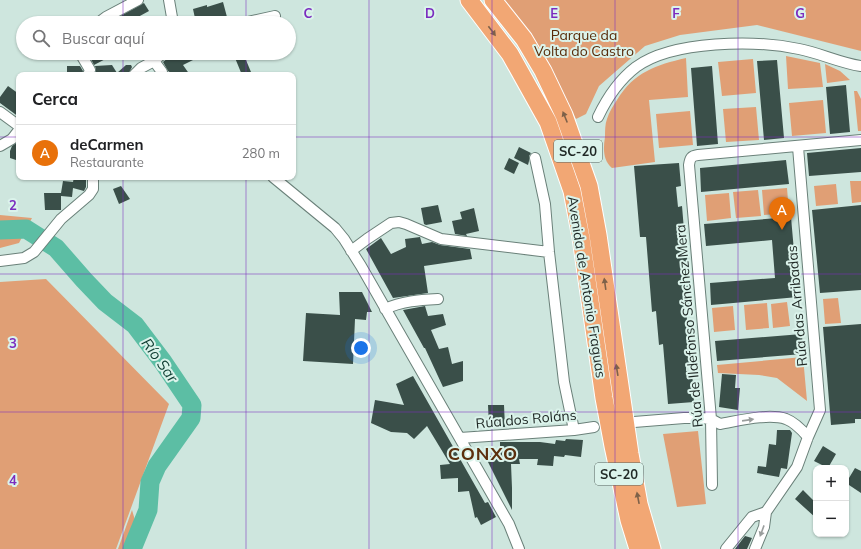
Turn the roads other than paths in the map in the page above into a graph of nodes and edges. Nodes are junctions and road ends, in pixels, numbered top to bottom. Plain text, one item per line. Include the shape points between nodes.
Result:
1 (138, 0) edge
2 (169, 0) edge
3 (469, 0) edge
4 (493, 0) edge
5 (108, 16) edge
6 (172, 16) edge
7 (84, 60) edge
8 (154, 61) joint
9 (861, 66) edge
10 (89, 72) edge
11 (137, 72) edge
12 (162, 72) edge
13 (0, 112) edge
14 (598, 117) dead end
15 (16, 124) edge
16 (16, 133) edge
17 (861, 140) edge
18 (0, 146) edge
19 (798, 147) junction
20 (535, 158) dead end
21 (93, 180) edge
22 (277, 180) edge
23 (351, 251) junction
24 (549, 252) junction
25 (0, 261) edge
26 (438, 299) dead end
27 (385, 309) junction
28 (711, 418) junction
29 (634, 422) dead end
30 (594, 427) dead end
31 (574, 430) junction
32 (808, 437) junction
33 (460, 438) junction
34 (612, 446) junction
35 (712, 485) dead end
36 (766, 512) junction
37 (646, 528) junction
38 (519, 549) edge
39 (628, 549) edge
40 (638, 549) edge
41 (652, 549) edge
42 (660, 549) edge
43 (726, 549) edge
44 (755, 549) edge

1 - 5 street
2 - 6 street
3 -> 34 highway, Avenida de Antonio Fraguas / SC-20 via 510,54 548,122 572,191 582,238
37 -> 4 highway, Avenida de Antonio Fraguas / SC-20 via 630,454 589,186 564,115 543,71 524,39
7 - 10 street
8 - 11 street
8 - 12 street
9 - 14 street via 810,51 772,44 735,43 686,49 647,60 637,66 605,101
13 - 15 street
16 - 18 street
17 - 19 street
19 - 28 street, Rúa de Ildefonso Sánchez Mera via 691,158 689,165
19 - 32 street, Rúa das Arribadas via 820,410
20 - 24 street via 545,204
21 - 25 street via 93,189 89,195 66,214 34,252 24,258
22 - 23 street via 334,228
23 - 24 street via 391,223 399,222 441,239
23 - 27 street
24 - 31 street via 564,382
26 - 27 street via 399,303
27 - 33 street
28 - 29 street
28 -> 32 street via 720,424 780,418 791,421
28 - 35 street, Rúa de Ildefonso Sánchez Mera
30 - 31 street, Rúa dos Roláns
31 - 33 street, Rúa dos Roláns
32 - 36 street, Rúa das Arribadas via 797,467
33 - 38 street via 509,524
34 - 39 highway via 612,478
34 - 40 highway, Avenida de Antonio Fraguas / SC-20
36 - 43 street via 752,516
36 -> 44 street via 764,527
37 - 41 highway, Avenida de Antonio Fraguas / SC-20
37 - 42 highway

